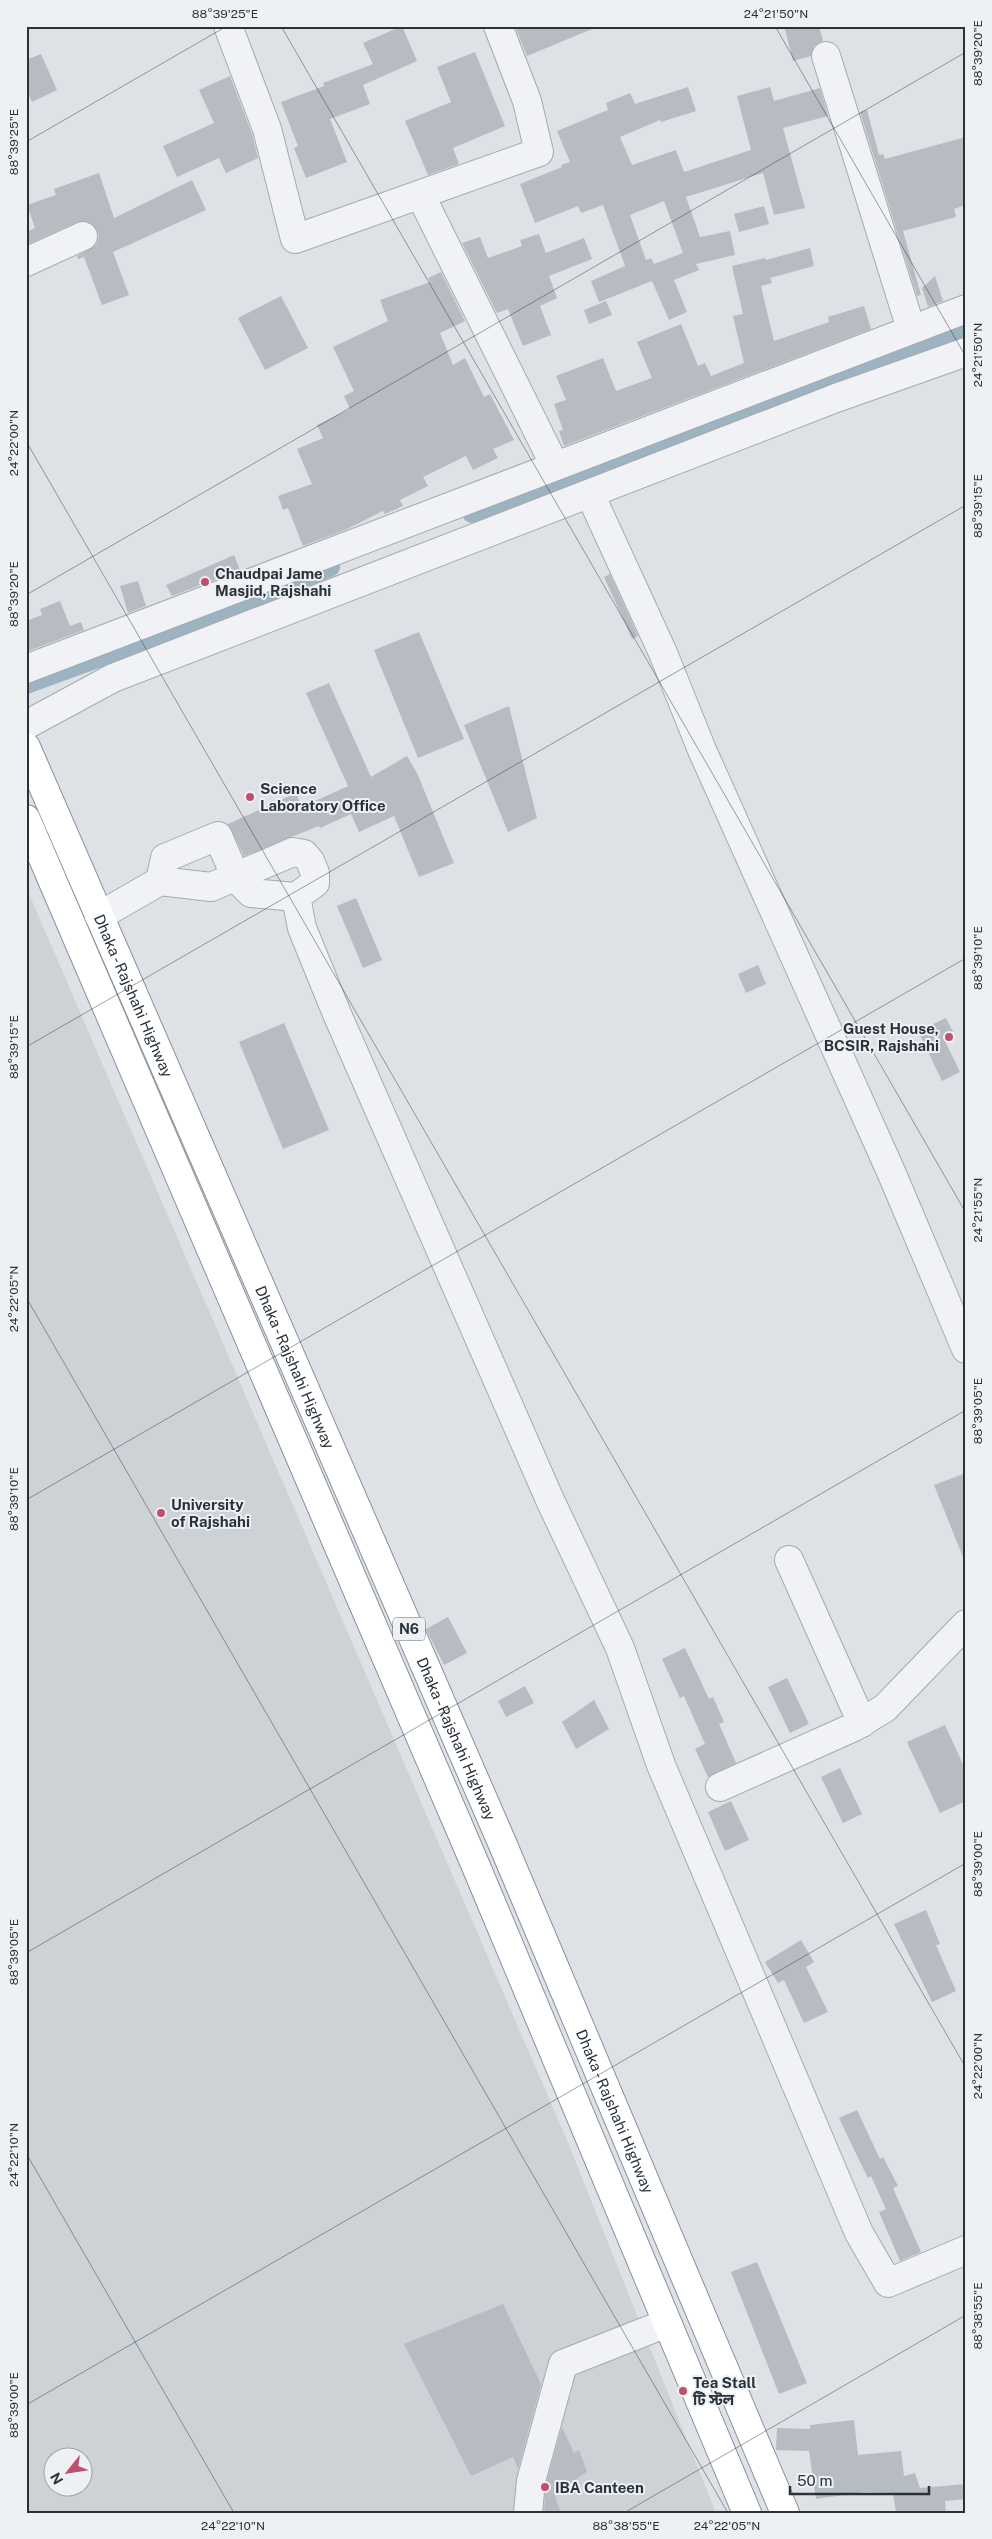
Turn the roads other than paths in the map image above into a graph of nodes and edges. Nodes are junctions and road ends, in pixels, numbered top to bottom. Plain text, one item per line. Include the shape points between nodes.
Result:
1 (228, 26) edge
2 (498, 26) edge
3 (826, 56) dead end
4 (420, 196) junction
5 (83, 236) dead end
6 (26, 262) edge
7 (966, 309) edge
8 (911, 329) junction
9 (966, 352) edge
10 (555, 466) junction
11 (590, 494) junction
12 (26, 669) edge
13 (26, 725) edge
14 (26, 747) edge
15 (26, 818) edge
16 (236, 878) junction
17 (160, 881) junction
18 (296, 897) junction
19 (99, 916) junction
20 (966, 1349) edge
21 (789, 1560) dead end
22 (966, 1624) edge
23 (862, 1723) junction
24 (720, 1786) dead end
25 (966, 2250) edge
26 (667, 2322) junction
27 (528, 2513) edge
28 (747, 2513) edge
29 (784, 2513) edge

1 - 4 street via 266,129 295,239
2 - 4 street via 527,101 539,152
3 - 8 street
4 - 10 street
5 - 6 street
7 - 8 street
8 - 10 street
9 - 11 street via 836,398
10 - 12 street
11 - 13 street via 113,678
11 - 20 street via 664,653 702,750 888,1165
14 - 19 highway, Dhaka - Rajshahi Highway / N6
15 - 26 highway, Dhaka - Rajshahi Highway / N6 via 475,1864
16 - 17 street via 211,886
16 - 17 street via 218,836 166,858
16 - 18 street via 251,893
16 - 18 street via 293,852 304,854 315,873 315,883
17 - 19 street
18 - 25 street via 302,928 336,1014 546,1491 620,1648 661,1765 859,2233 888,2283
19 - 29 highway, Dhaka - Rajshahi Highway / N6 via 499,1836
21 - 23 street
22 - 23 street via 885,1708
23 - 24 street
26 - 27 street via 563,2364 531,2481
26 - 28 highway, Dhaka - Rajshahi Highway / N6

